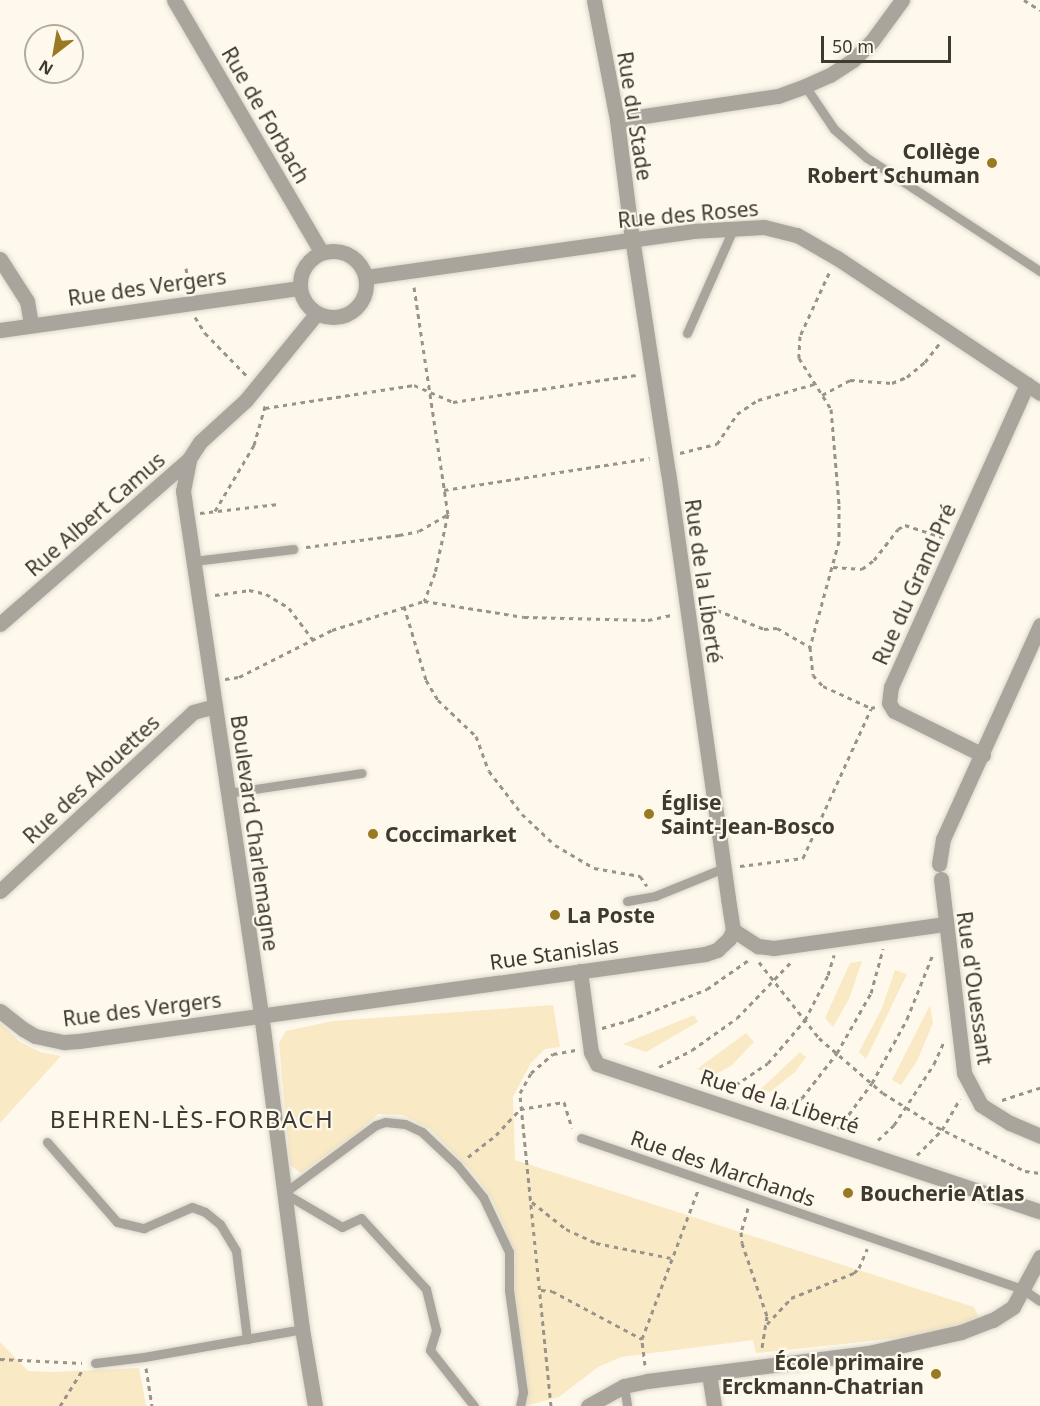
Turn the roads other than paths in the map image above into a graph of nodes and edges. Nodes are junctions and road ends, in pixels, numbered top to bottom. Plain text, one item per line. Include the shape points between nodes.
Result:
1 (174, 0) edge
2 (594, 0) edge
3 (902, 0) edge
4 (805, 86) junction
5 (616, 120) junction
6 (734, 227) junction
7 (632, 239) junction
8 (321, 252) junction
9 (0, 259) edge
10 (1040, 271) edge
11 (366, 277) junction
12 (300, 288) junction
13 (317, 313) junction
14 (31, 324) junction
15 (0, 330) edge
16 (687, 333) dead end
17 (1034, 388) edge
18 (189, 459) junction
19 (293, 549) road end
20 (194, 561) junction
21 (2, 619) edge
22 (1040, 625) edge
23 (215, 706) junction
24 (983, 755) junction
25 (362, 773) dead end
26 (228, 793) junction
27 (724, 868) junction
28 (0, 891) edge
29 (627, 901) dead end
30 (945, 924) junction
31 (733, 930) junction
32 (580, 971) junction
33 (0, 1011) edge
34 (261, 1014) junction
35 (1040, 1136) edge
36 (581, 1138) road end
37 (47, 1142) dead end
38 (284, 1193) junction
39 (1040, 1211) edge
40 (1040, 1257) edge
41 (1024, 1290) junction
42 (1040, 1301) edge
43 (302, 1329) junction
44 (247, 1339) junction
45 (95, 1363) dead end
46 (709, 1374) junction
47 (624, 1386) junction
48 (315, 1406) edge
49 (474, 1406) edge
50 (520, 1406) edge
51 (588, 1406) edge
52 (627, 1406) edge
53 (714, 1406) edge

1 - 8 street, Rue de Forbach
2 - 5 street, Rue du Stade
3 - 4 street via 853,60
4 - 5 street via 778,96
4 - 10 lane via 834,129 867,158
5 - 7 street, Rue du Stade
6 - 7 street, Rue des Roses
6 - 16 lane
6 - 17 street, Rue des Roses via 764,227 797,236 837,258
7 - 11 street, Rue des Roses
7 - 27 street, Rue de la Liberté
8 - 11 street via 346,253 360,263
8 - 12 street via 303,269
9 - 14 street via 27,301
11 - 13 street via 366,291 357,309 332,317
12 - 13 street via 305,302
12 - 14 street, Rue des Vergers
13 - 18 street, Boulevard Charlemagne via 257,387 200,442
14 - 15 street, Rue des Vergers
17 - 24 street, Rue du Grand Pré via 956,543 891,687 889,703 894,711
18 - 20 street, Boulevard Charlemagne via 183,490
18 - 21 street, Rue Albert Camus
19 - 20 lane
20 - 23 street, Boulevard Charlemagne
22 - 24 street, Rue d'Ouessant
23 - 26 street, Boulevard Charlemagne
23 - 28 street, Rue des Alouettes via 193,712
24 - 30 street, Rue d'Ouessant via 943,839 940,871
25 - 26 lane
26 - 34 street, Boulevard Charlemagne
27 - 29 lane via 655,896
27 - 31 street, Rue de la Liberté
30 - 31 street via 774,948 758,946
30 - 35 street, Rue d'Ouessant via 964,1073 981,1105
31 - 32 street, Rue Stanislas via 724,944 705,954
32 - 34 street, Rue Stanislas
32 - 39 street, Rue de la Liberté via 591,1052 597,1064
33 - 34 street, Rue des Vergers via 35,1035 64,1042
34 - 38 street, Boulevard Charlemagne
36 - 41 lane, Rue des Marchands
37 - 44 lane via 117,1222 144,1228 192,1207 220,1224 236,1251
38 - 43 street, Boulevard Charlemagne
38 - 49 lane via 342,1227 361,1218 426,1289 436,1330 430,1350
38 - 50 lane via 376,1125 405,1124 422,1132 483,1197 509,1252 509,1290 523,1392
40 - 41 street
41 - 42 lane, Rue des Marchands
41 - 46 street via 1004,1314 961,1332 868,1353
43 - 44 lane
43 - 48 street, Boulevard Charlemagne
44 - 45 lane
46 - 47 street
46 - 53 street
47 - 51 street
47 - 52 lane

